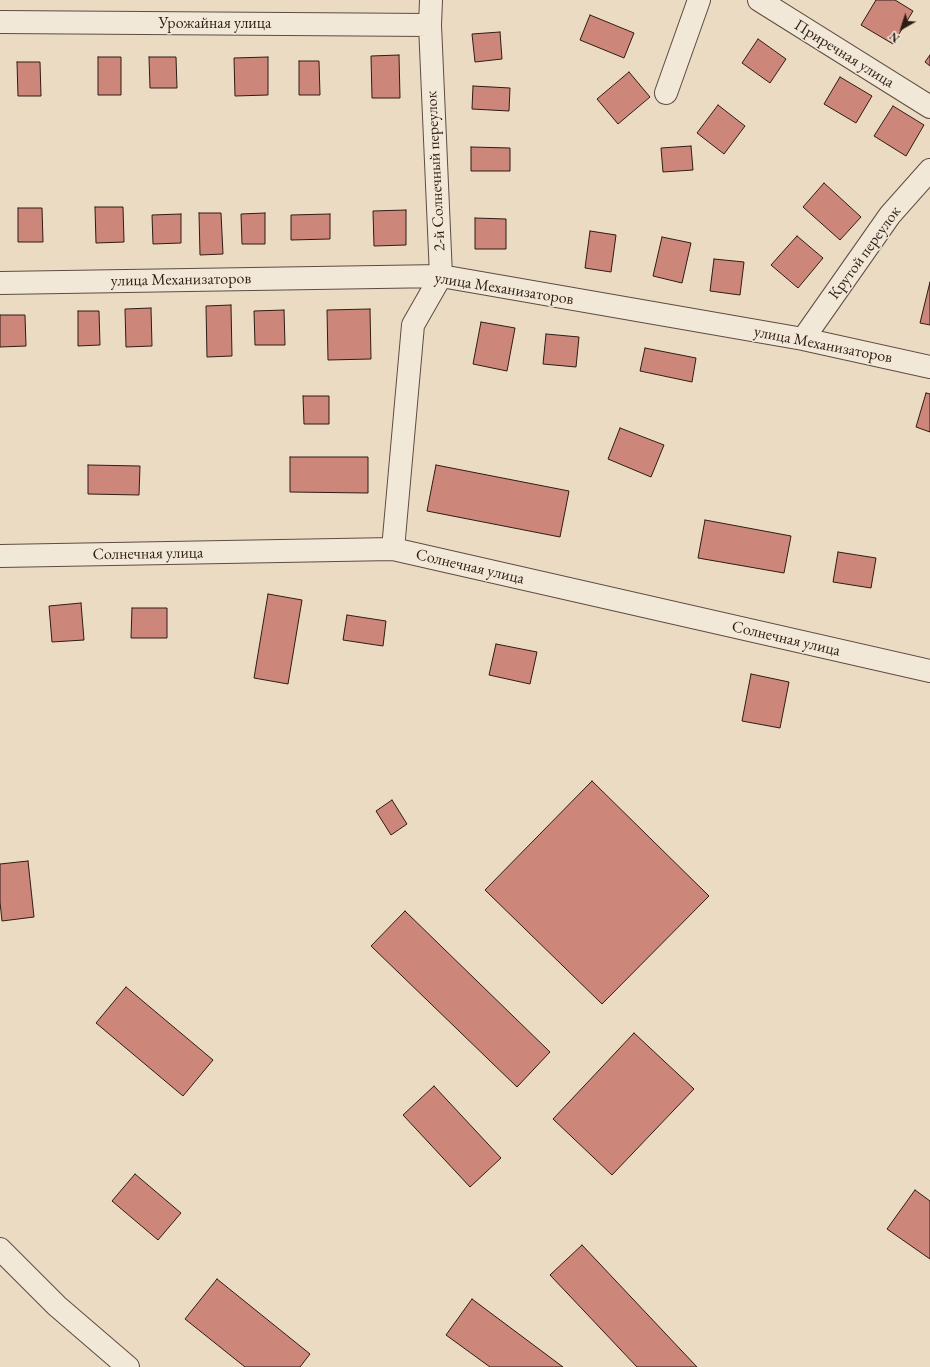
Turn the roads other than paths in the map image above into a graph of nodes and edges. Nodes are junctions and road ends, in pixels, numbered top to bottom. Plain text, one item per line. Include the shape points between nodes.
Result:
1 (431, 0) edge
2 (699, 0) edge
3 (759, 0) edge
4 (0, 22) edge
5 (430, 25) junction
6 (666, 93) dead end
7 (930, 107) edge
8 (930, 170) edge
9 (441, 276) junction
10 (0, 283) edge
11 (803, 339) junction
12 (930, 367) edge
13 (393, 549) junction
14 (0, 556) edge
15 (930, 671) edge
16 (0, 1249) edge
17 (128, 1367) edge

1 - 5 street, 2-й Солнечный переулок
2 - 6 street
3 - 7 street, Приречная улица
4 - 5 street, Урожайная улица
5 - 9 street, 2-й Солнечный переулок
8 - 11 street, Крутой переулок via 890,215
9 - 10 street, улица Механизаторов
9 - 11 street, улица Механизаторов
9 - 13 street via 413,325
11 - 12 street, улица Механизаторов
13 - 14 street, Солнечная улица
13 - 15 street, Солнечная улица
16 - 17 street via 57,1306

